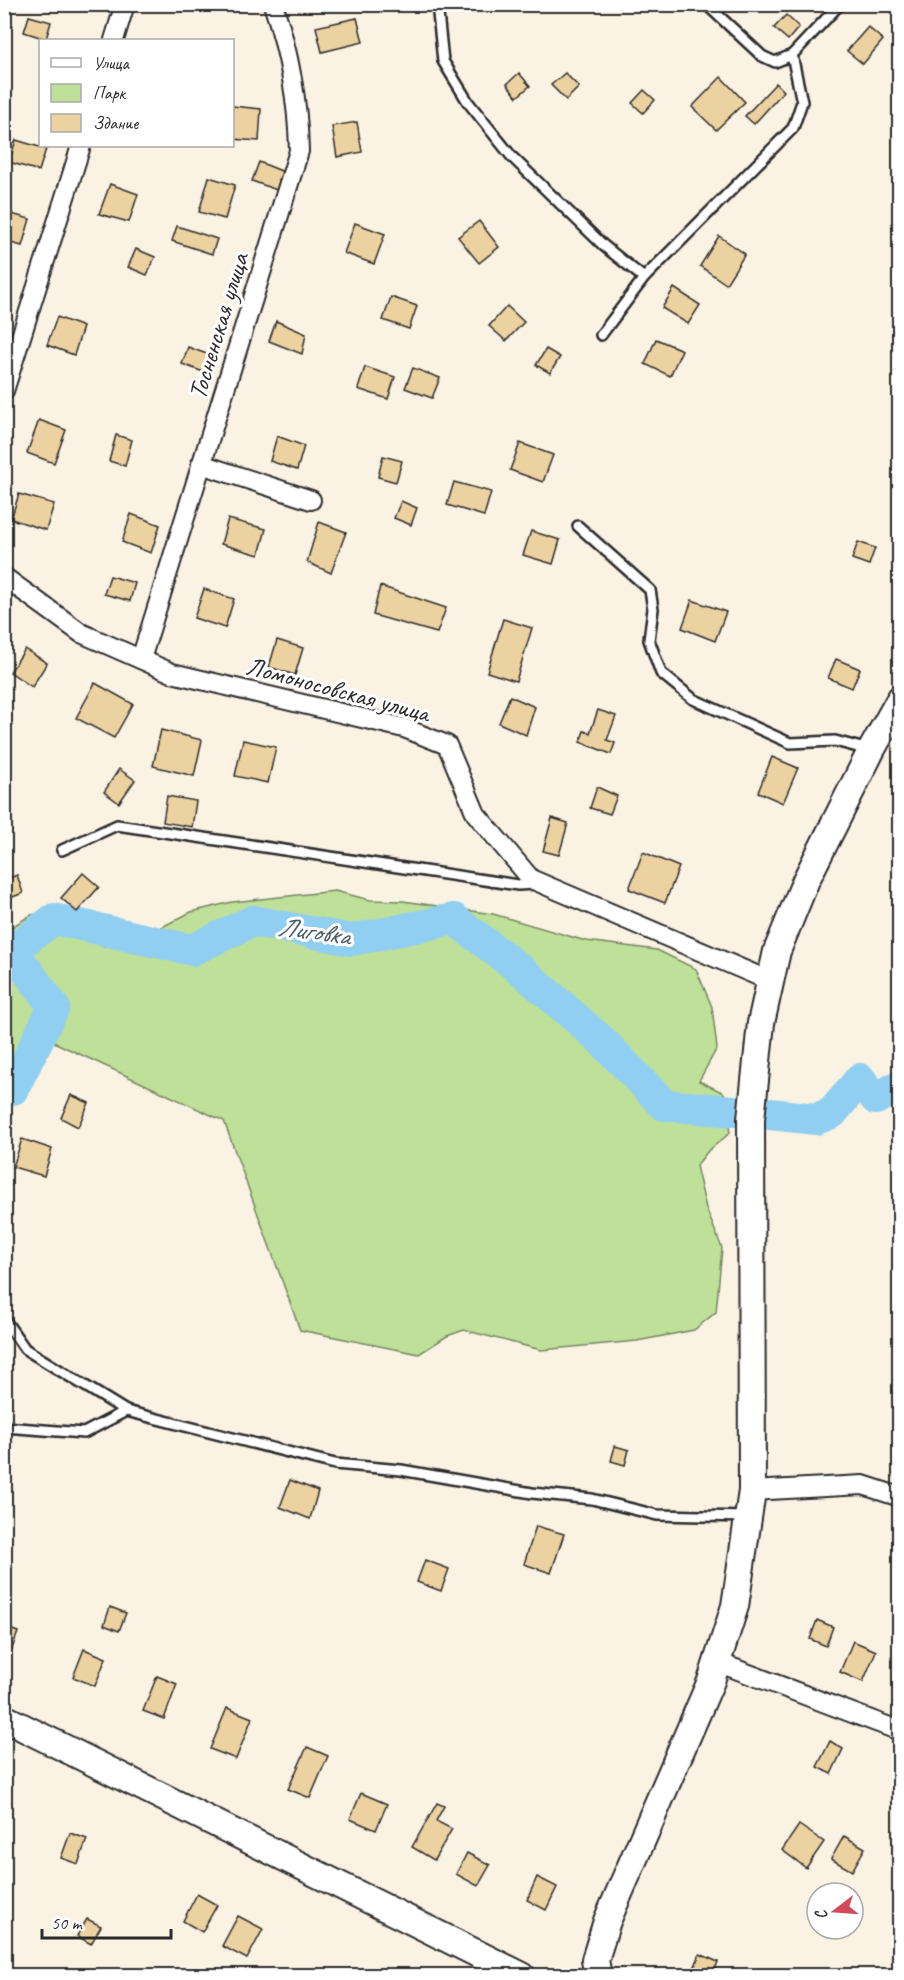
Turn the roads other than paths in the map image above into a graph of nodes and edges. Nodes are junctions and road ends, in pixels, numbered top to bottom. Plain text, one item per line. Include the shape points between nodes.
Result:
1 (125, 4) edge
2 (273, 4) edge
3 (437, 4) edge
4 (706, 4) edge
5 (840, 4) edge
6 (114, 39) edge
7 (792, 55) junction
8 (81, 147) edge
9 (644, 278) junction
10 (601, 335) dead end
11 (4, 391) edge
12 (201, 464) junction
13 (311, 500) dead end
14 (578, 526) dead end
15 (4, 577) edge
16 (141, 659) junction
17 (900, 699) edge
18 (871, 750) junction
19 (62, 850) dead end
20 (543, 884) junction
21 (770, 981) junction
22 (4, 1319) edge
23 (126, 1411) junction
24 (4, 1427) edge
25 (752, 1491) junction
26 (900, 1497) edge
27 (748, 1518) junction
28 (717, 1662) junction
29 (4, 1718) edge
30 (900, 1731) edge
31 (522, 1976) edge
32 (598, 1976) edge

1 - 6 street
2 - 12 street, Тосненская улица via 285,39 298,118 299,152
3 - 9 lane via 443,61 468,102 512,156 604,246
4 - 7 lane via 762,56 775,62
5 - 7 lane
7 - 9 lane via 802,102 794,128
8 - 11 street
9 - 10 lane
12 - 13 street
12 - 16 street, Тосненская улица
14 - 18 lane via 650,590 653,609 649,640 661,674 693,699 790,743 836,741
15 - 16 street, Ломоносовская улица via 81,633
16 - 20 street, Ломоносовская улица via 172,673 404,728 447,745 476,814 531,879
17 - 18 main road
18 - 21 main road via 806,880 777,951
19 - 20 lane via 117,825 518,885
20 - 21 street, Ломоносовская улица
21 - 25 main road via 761,1023 751,1119
22 - 23 lane via 25,1349
23 - 24 lane via 84,1433
23 - 27 lane via 335,1464 592,1499 657,1515
25 - 26 street via 863,1485
25 - 27 main road
27 - 28 main road via 735,1606
28 - 30 street
28 - 32 main road via 607,1921 595,1960
29 - 31 main road

